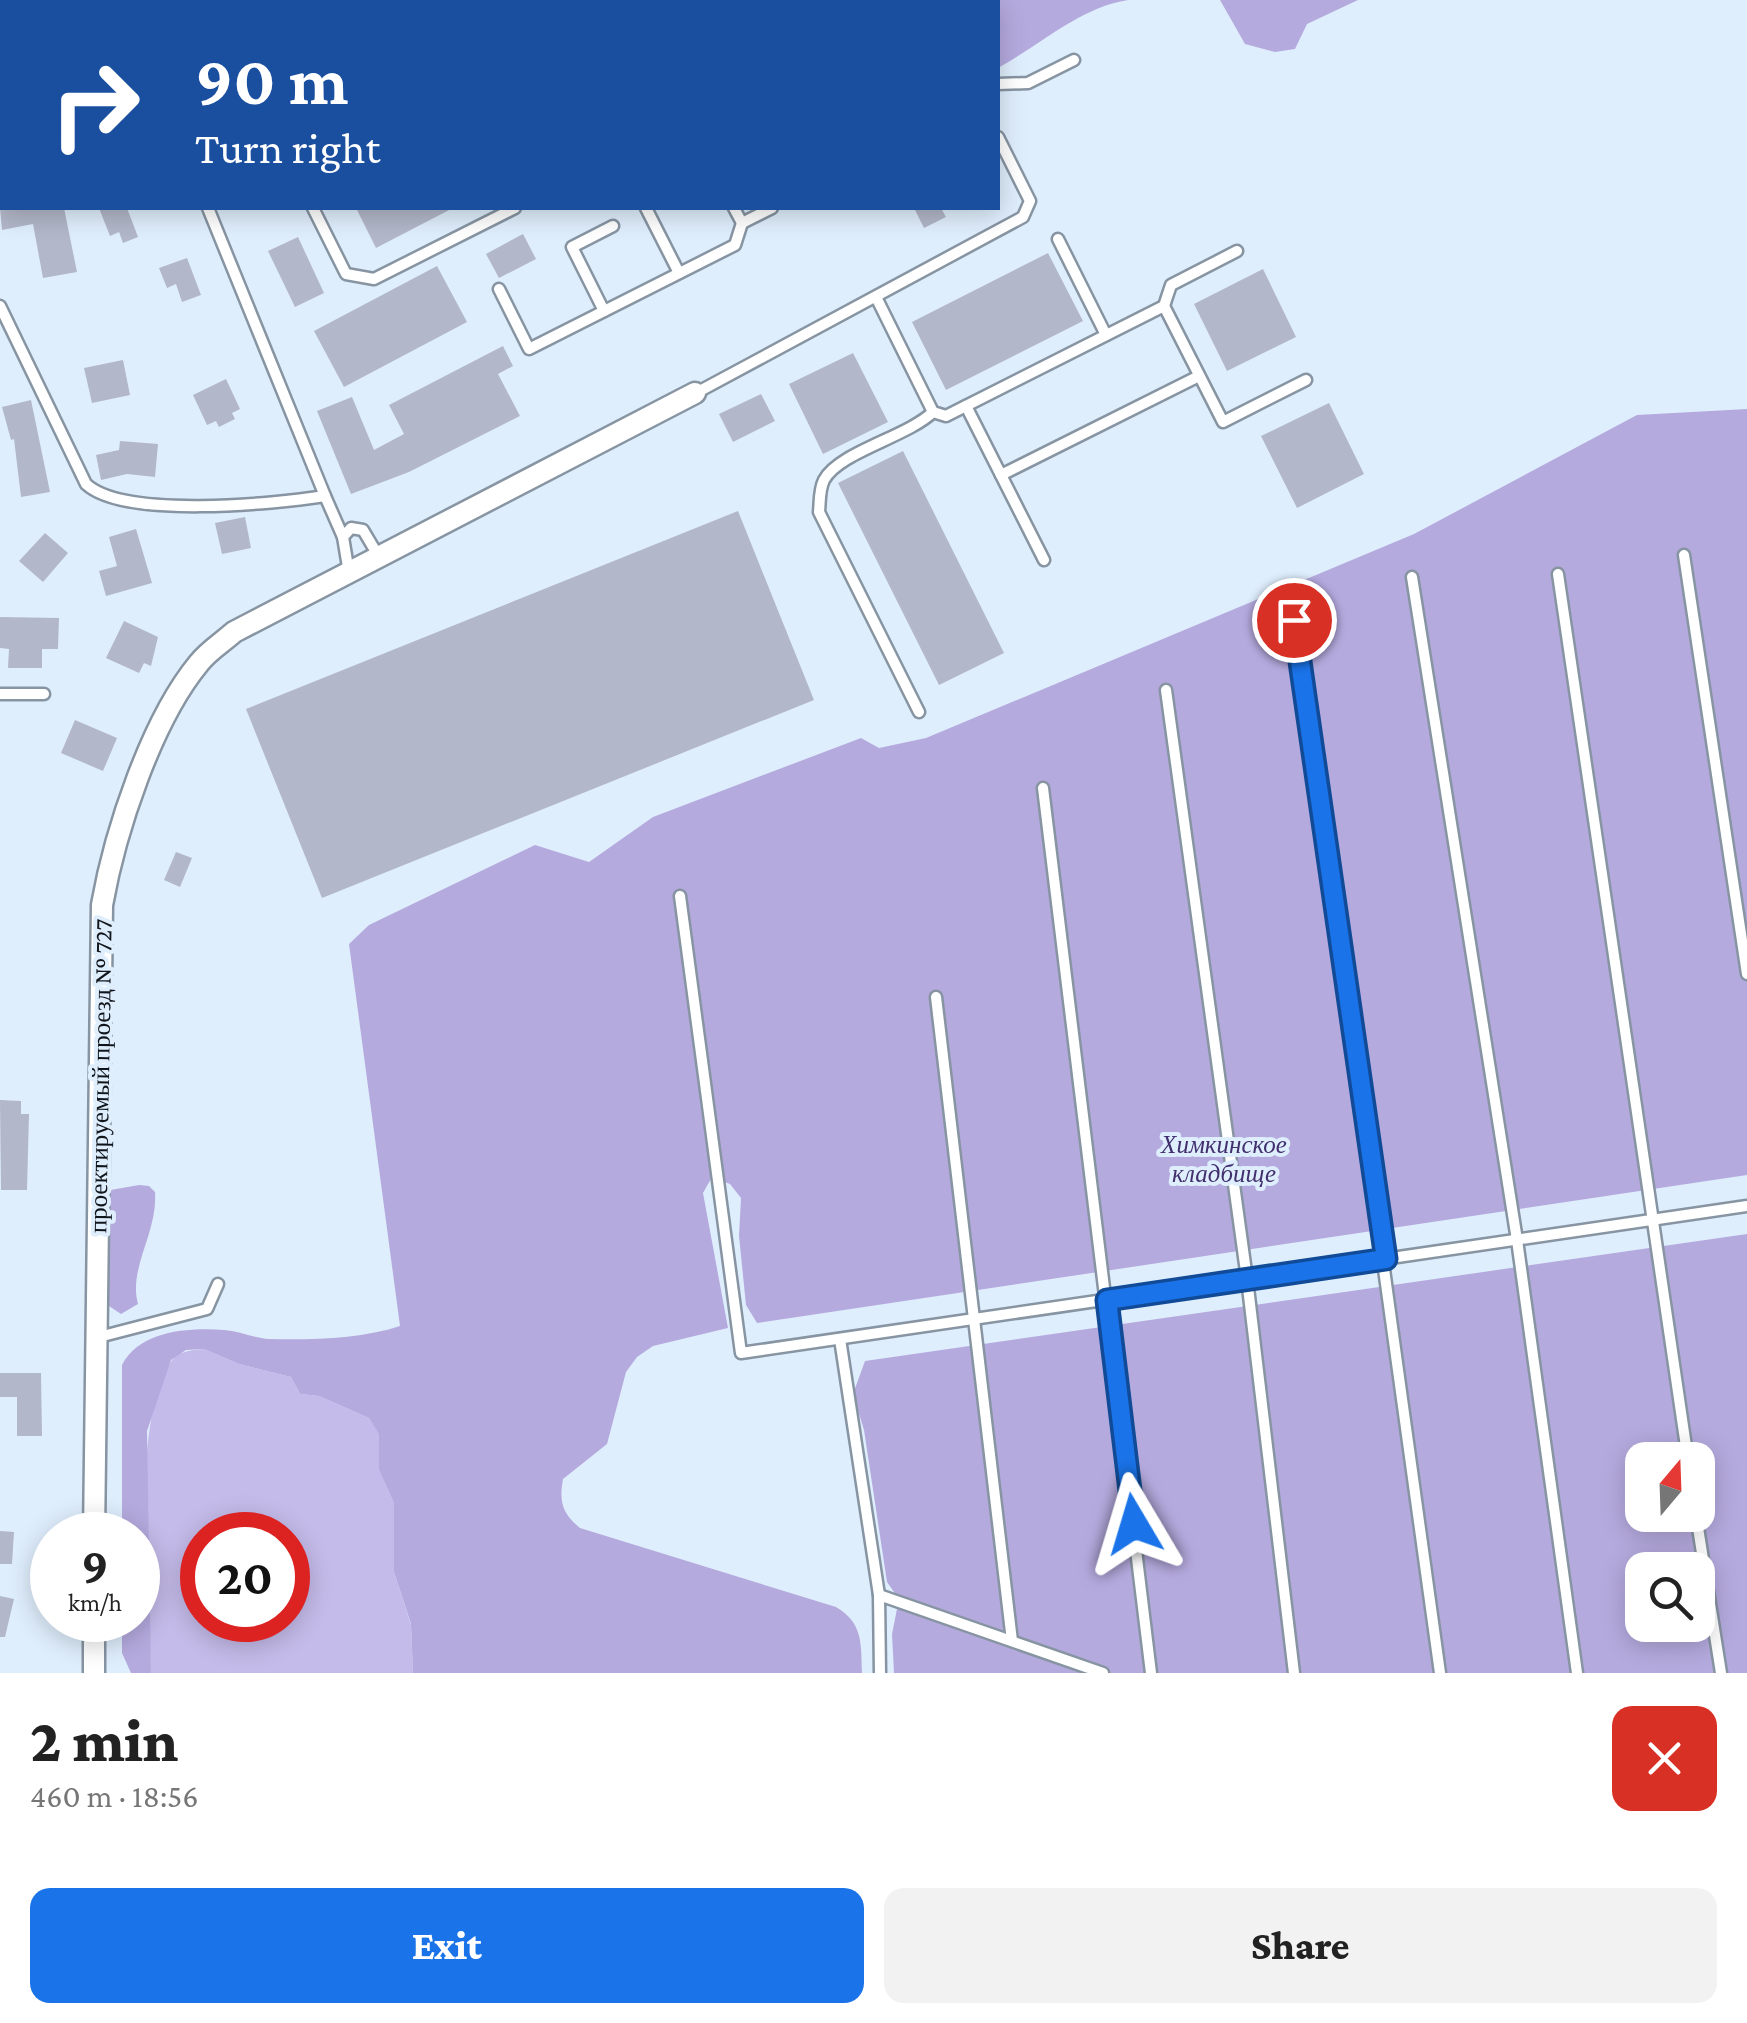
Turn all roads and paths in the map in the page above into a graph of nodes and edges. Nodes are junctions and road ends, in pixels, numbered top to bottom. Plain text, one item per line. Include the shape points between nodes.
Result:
1 (1074, 60) dead end
2 (1000, 84) edge
3 (1000, 141) edge
4 (209, 210) edge
5 (313, 210) edge
6 (511, 210) edge
7 (647, 210) edge
8 (735, 210) edge
9 (768, 210) edge
10 (742, 223) junction
11 (613, 226) dead end
12 (1058, 239) dead end
13 (1237, 251) dead end
14 (679, 273) junction
15 (499, 290) dead end
16 (876, 297) junction
17 (0, 306) edge
18 (1164, 306) junction
19 (604, 311) junction
20 (1106, 335) junction
21 (1199, 376) junction
22 (1306, 380) dead end
23 (695, 394) joint
24 (966, 406) junction
25 (934, 412) junction
26 (1001, 475) junction
27 (325, 496) junction
28 (343, 537) junction
29 (1684, 556) dead end
30 (379, 558) junction
31 (1044, 560) dead end
32 (350, 573) junction
33 (1558, 574) dead end
34 (1412, 577) dead end
35 (1294, 620) dead end
36 (1166, 690) dead end
37 (0, 694) edge
38 (44, 694) dead end
39 (919, 712) dead end
40 (1043, 788) dead end
41 (680, 896) dead end
42 (1747, 974) edge
43 (936, 997) dead end
44 (1747, 1206) edge
45 (1651, 1220) junction
46 (1518, 1240) junction
47 (1386, 1259) junction
48 (1247, 1279) junction
49 (218, 1284) dead end
50 (1107, 1300) junction
51 (971, 1320) junction
52 (94, 1338) junction
53 (840, 1338) junction
54 (1685, 1442) edge
55 (94, 1512) edge
56 (1699, 1532) edge
57 (879, 1595) junction
58 (94, 1642) edge
59 (1012, 1642) junction
60 (94, 1673) edge
61 (880, 1673) edge
62 (1103, 1673) edge
63 (1151, 1673) edge
64 (1294, 1673) edge
65 (1440, 1673) edge
66 (1577, 1673) edge
67 (1721, 1673) edge

1 - 2 lane via 1028,82
3 - 16 lane via 1030,201 1024,217
4 - 27 lane
5 - 6 lane via 346,274 374,279
7 - 14 lane
8 - 10 lane
9 - 10 lane
10 - 14 lane via 735,245
11 - 19 lane via 572,247
12 - 20 lane
13 - 18 lane via 1171,285
14 - 19 lane
15 - 19 lane via 529,348
16 - 23 lane
16 - 25 lane
17 - 27 lane via 86,484 101,498 202,507
18 - 20 lane
18 - 21 lane
20 - 24 lane
21 - 22 lane via 1223,422
21 - 26 lane
23 - 30 street, проектируемый проезд № 727
24 - 25 lane via 946,416
24 - 26 lane
25 - 39 lane via 831,469 820,485 819,512
26 - 31 lane
27 - 28 lane
28 - 30 lane via 351,528 364,530
28 - 32 lane
29 - 42 lane
30 - 32 street, проектируемый проезд № 727
32 - 52 street, проектируемый проезд № 727 via 234,632 200,662 173,704 120,822 98,954 102,1123
33 - 45 lane
34 - 46 lane
35 - 47 lane
36 - 48 lane
37 - 38 lane
40 - 50 lane
41 - 53 lane via 740,1353
43 - 51 lane
44 - 45 lane
45 - 46 lane
45 - 54 lane
46 - 47 lane
46 - 66 lane
47 - 48 lane
47 - 65 lane
48 - 50 lane
48 - 64 lane
49 - 52 lane via 208,1310
50 - 51 lane
50 - 63 lane
51 - 53 lane
51 - 59 lane
52 - 55 street, проектируемый проезд № 727
53 - 57 lane
56 - 67 lane
57 - 59 lane
57 - 61 lane
58 - 60 street
59 - 62 lane

